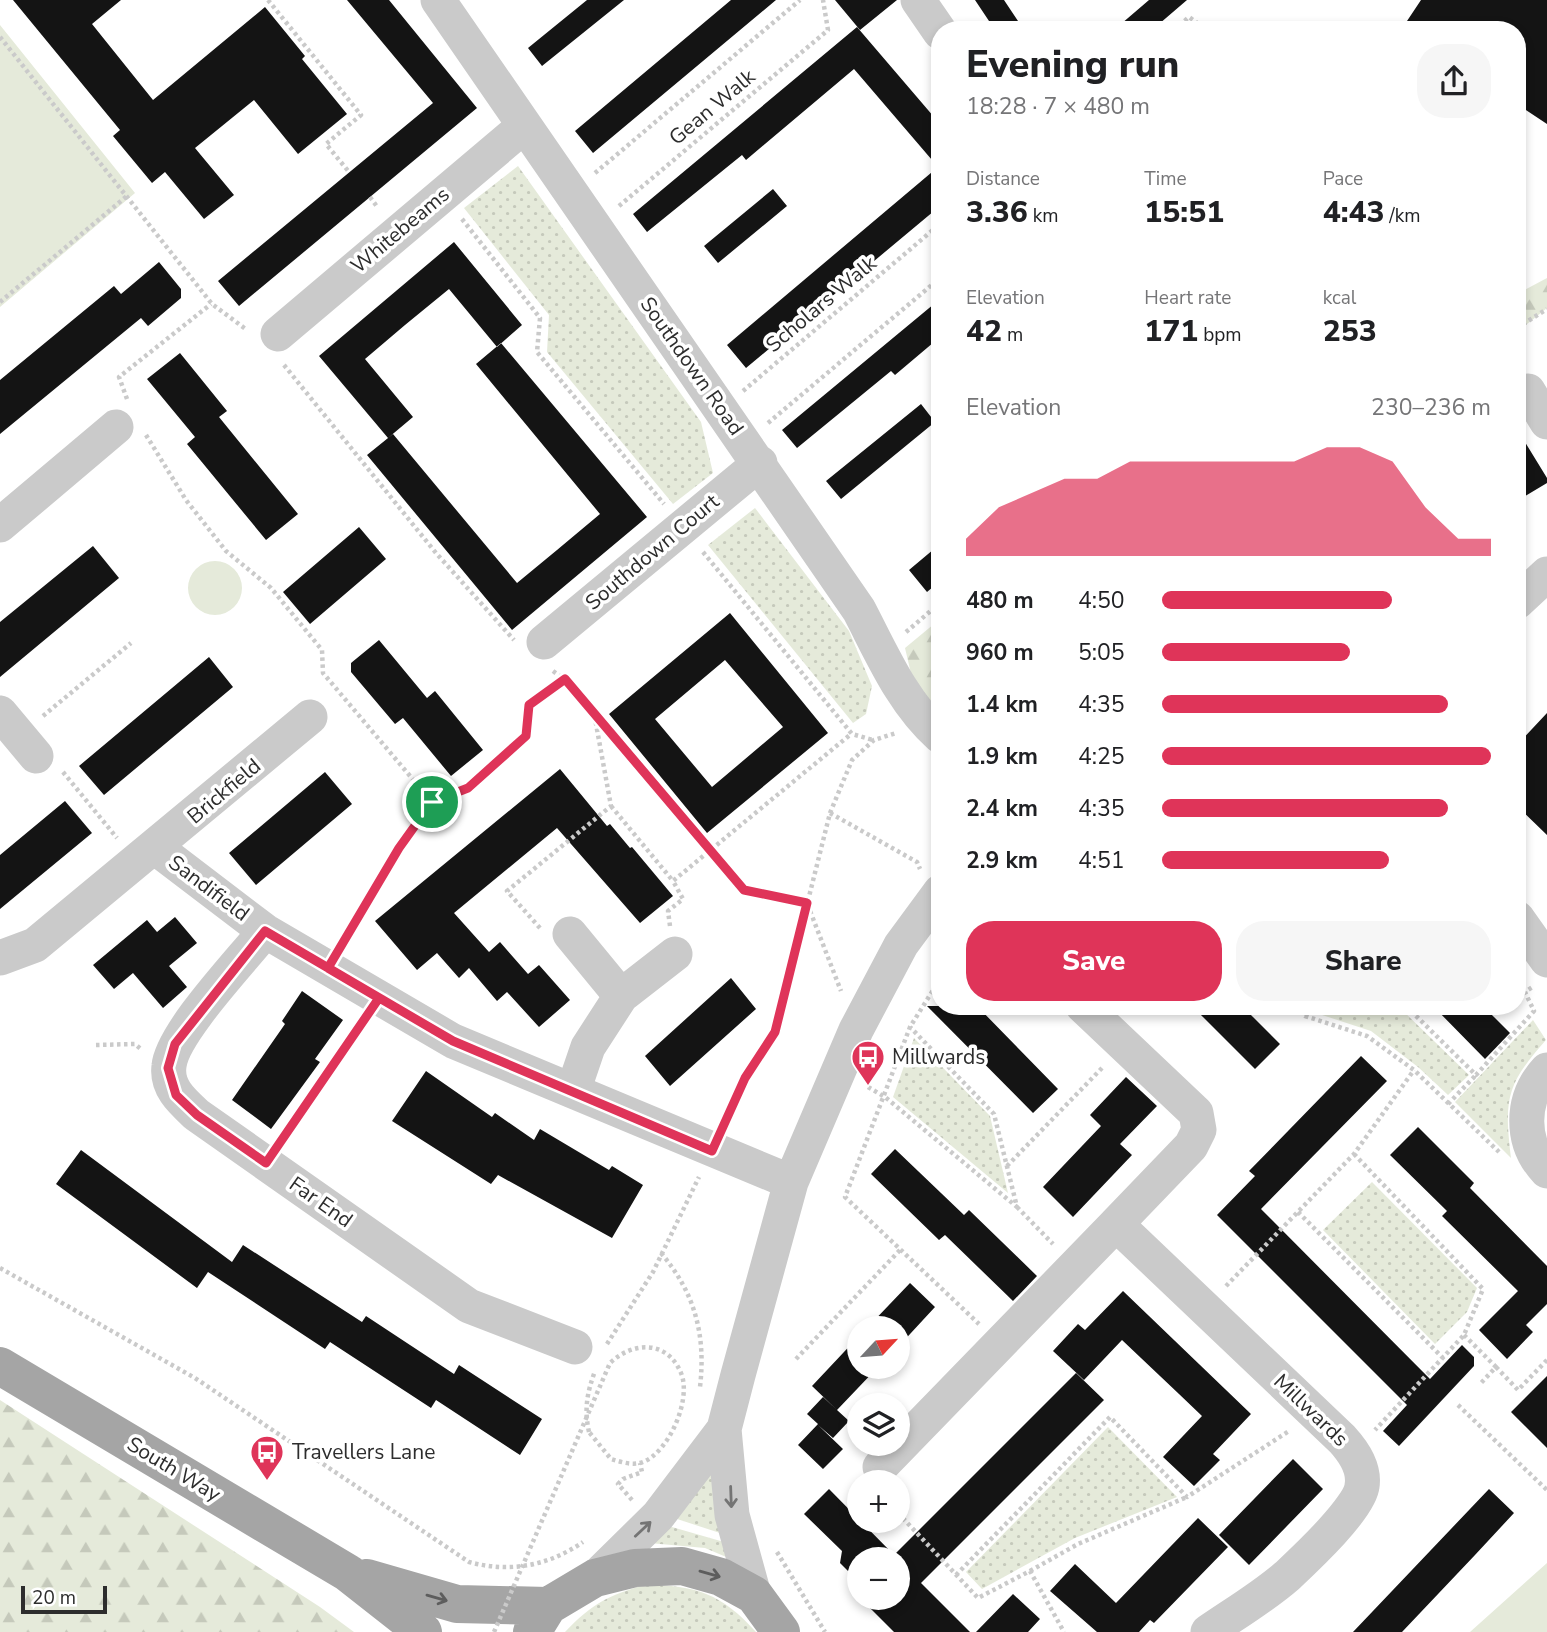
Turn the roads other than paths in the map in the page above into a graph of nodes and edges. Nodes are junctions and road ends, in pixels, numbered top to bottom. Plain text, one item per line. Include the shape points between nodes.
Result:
1 (438, 0) edge
2 (918, 0) edge
3 (932, 21) edge
4 (523, 127) junction
5 (278, 334) dead end
6 (1531, 390) edge
7 (127, 417) road end
8 (1547, 422) edge
9 (753, 452) junction
10 (0, 525) edge
11 (1547, 574) edge
12 (1526, 594) edge
13 (545, 655) road end
14 (310, 717) dead end
15 (931, 728) edge
16 (147, 855) junction
17 (931, 887) edge
18 (265, 931) junction
19 (570, 934) road end
20 (1526, 937) edge
21 (675, 954) road end
22 (0, 958) edge
23 (1542, 972) edge
24 (621, 996) junction
25 (1093, 1015) edge
26 (1547, 1070) edge
27 (573, 1091) junction
28 (1541, 1164) edge
29 (791, 1182) junction
30 (1116, 1224) junction
31 (592, 1353) road end
32 (0, 1366) edge
33 (724, 1429) junction
34 (880, 1467) dead end
35 (348, 1573) junction
36 (595, 1578) junction
37 (754, 1595) junction
38 (540, 1619) edge
39 (423, 1632) edge
40 (781, 1632) edge
41 (1208, 1632) edge

1 - 4 street, Southdown Road
2 - 3 street
4 - 5 street, Whitebeams
4 - 9 street, Southdown Road
6 - 8 street
7 - 10 street
9 - 13 street, Southdown Court via 683,527
9 - 15 street, Southdown Road via 859,610 900,688
11 - 12 street
14 - 16 street, Brickfield
16 - 18 street, Sandifield
16 - 22 street, Brickfield via 35,945
17 - 29 street via 856,1030
18 - 27 street, Sandifield via 453,1041
18 - 31 street, Far End via 175,1044 168,1068 176,1095 197,1115 469,1306
19 - 24 street
20 - 23 street
21 - 24 street
24 - 27 street via 588,1047
25 - 30 street via 1196,1113 1199,1130 1191,1146
26 - 28 street via 1527,1107 1526,1135
27 - 29 street, Sandifield
29 - 33 street
30 - 34 street
30 - 41 street, Millwards via 1353,1452 1362,1473 1363,1488 1356,1503 1286,1576
32 - 35 main road, South Way
36 -> 33 street via 658,1516
33 -> 37 street via 732,1515
35 -> 38 main road, South Way via 457,1604
35 - 39 main road, South Way
36 -> 37 main road via 682,1566 721,1577
36 - 38 main road
37 - 40 main road

